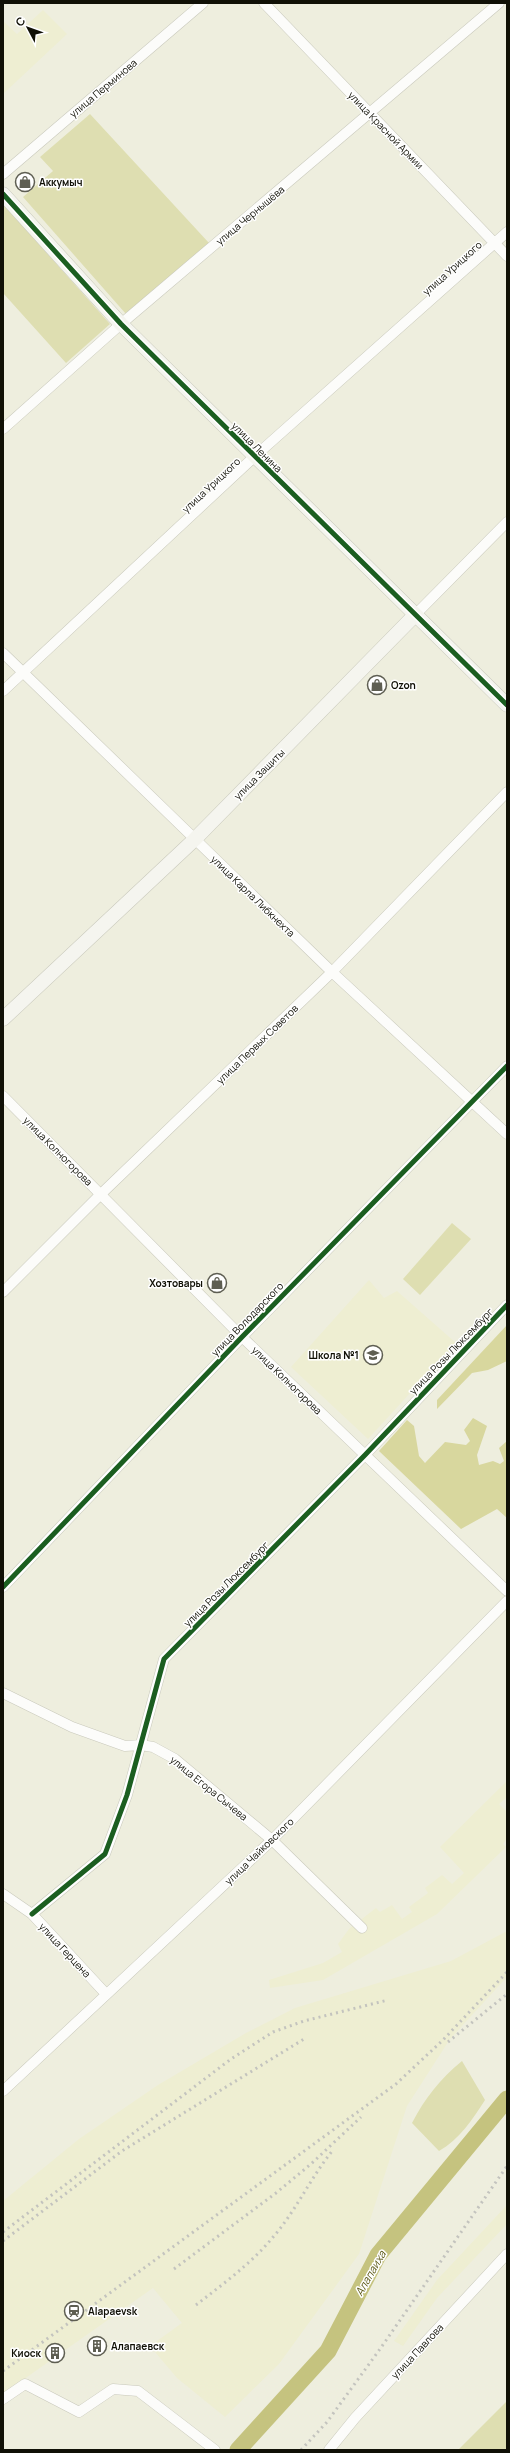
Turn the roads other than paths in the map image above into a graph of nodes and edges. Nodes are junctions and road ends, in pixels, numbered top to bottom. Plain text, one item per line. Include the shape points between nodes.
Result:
1 (203, 3) edge
2 (264, 3) edge
3 (499, 3) edge
4 (370, 112) junction
5 (3, 174) edge
6 (3, 194) edge
7 (507, 232) edge
8 (494, 243) junction
9 (507, 256) edge
10 (122, 324) junction
11 (3, 429) edge
12 (254, 457) junction
13 (507, 522) edge
14 (415, 615) junction
15 (3, 653) edge
16 (23, 672) junction
17 (3, 691) edge
18 (507, 705) edge
19 (507, 792) edge
20 (194, 840) junction
21 (332, 972) junction
22 (3, 1019) edge
23 (507, 1066) edge
24 (3, 1096) edge
25 (472, 1103) junction
26 (507, 1134) edge
27 (101, 1194) junction
28 (3, 1292) edge
29 (507, 1305) edge
30 (242, 1337) junction
31 (366, 1455) junction
32 (4, 1582) edge
33 (507, 1591) edge
34 (507, 1602) edge
35 (3, 1693) edge
36 (141, 1745) junction
37 (272, 1840) junction
38 (3, 1894) edge
39 (32, 1914) junction
40 (362, 1928) dead end
41 (106, 1994) junction
42 (3, 2092) edge
43 (507, 2254) edge
44 (3, 2399) edge
45 (215, 2450) edge
46 (329, 2450) edge

1 - 5 street, улица Перминова
2 - 4 street, улица Красной Армии
3 - 4 street, улица Чернышёва
4 - 8 street, улица Красной Армии
4 - 10 street, улица Чернышёва
6 - 10 street, улица Ленина
7 - 8 street, улица Урицкого
8 - 9 street, улица Красной Армии
8 - 12 street, улица Урицкого
10 - 11 street, улица Чернышёва
10 - 12 street, улица Ленина
12 - 14 street, улица Ленина
12 - 16 street, улица Урицкого
13 - 14 street, улица Защиты
14 - 18 street, улица Ленина
14 - 20 street, улица Защиты
15 - 16 street, улица Карла Либкнехта
16 - 17 street, улица Урицкого
16 - 20 street, улица Карла Либкнехта
19 - 21 street, улица Первых Советов
20 - 21 street, улица Карла Либкнехта
20 - 22 street, улица Защиты
21 - 25 street, улица Карла Либкнехта
21 - 27 street, улица Первых Советов
23 - 25 street, улица Володарского
24 - 27 street, улица Колногорова
25 - 26 street, улица Карла Либкнехта
25 - 30 street, улица Володарского
27 - 28 street, улица Первых Советов
27 - 30 street, улица Колногорова
29 - 31 street, улица Розы Люксембург
30 - 31 street, улица Колногорова
30 - 32 street, улица Володарского
31 - 33 street, улица Колногорова
31 - 36 street, улица Розы Люксембург via 164,1659
34 - 37 street, улица Чайковского
35 - 36 street, улица Егора Сычева via 72,1727 125,1746
36 - 37 street, улица Егора Сычева via 153,1747 175,1759
36 - 39 street, улица Розы Люксембург via 127,1795 105,1854
37 - 40 street, улица Егора Сычева
37 - 41 street, улица Чайковского
38 - 39 street, улица Герцена
39 - 41 street, улица Герцена
41 - 42 street, улица Чайковского
43 - 46 street, улица Павлова via 355,2418
44 - 45 street via 25,2384 79,2412 113,2389 138,2391

